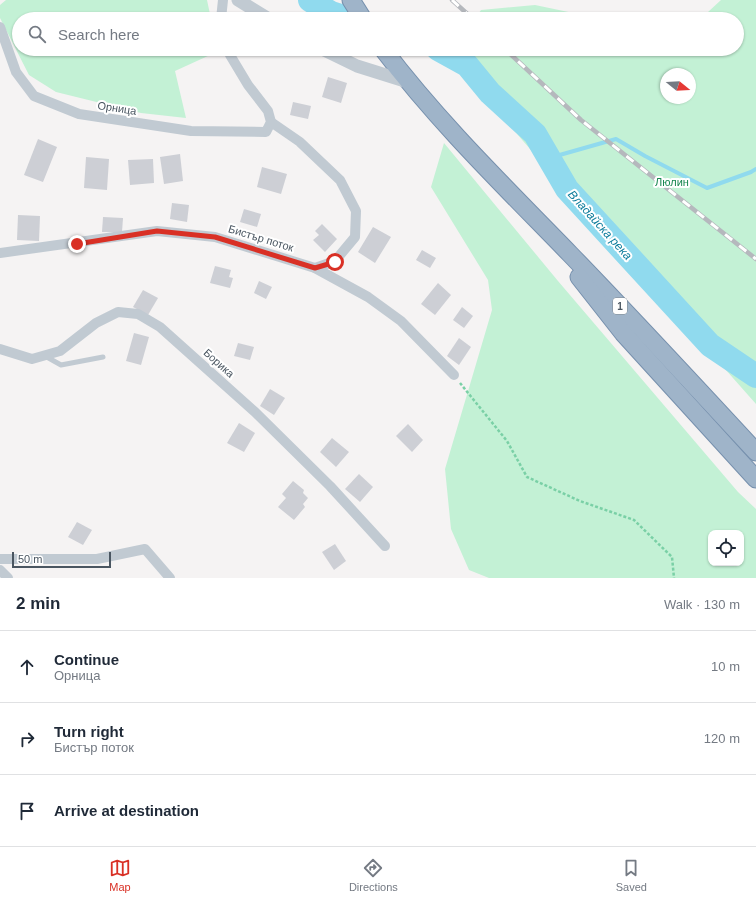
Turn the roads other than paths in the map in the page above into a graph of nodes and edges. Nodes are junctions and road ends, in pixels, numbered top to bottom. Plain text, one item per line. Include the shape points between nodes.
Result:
1 (223, 0) edge
2 (238, 0) edge
3 (350, 0) edge
4 (222, 12) edge
5 (258, 12) edge
6 (358, 12) edge
7 (0, 27) edge
8 (231, 56) edge
9 (336, 56) edge
10 (388, 56) edge
11 (408, 82) junction
12 (271, 122) junction
13 (518, 200) junction
14 (0, 253) edge
15 (315, 268) junction
16 (0, 349) edge
17 (45, 356) junction
18 (103, 357) dead end
19 (454, 375) road end
20 (756, 452) edge
21 (756, 479) edge
22 (385, 546) dead end
23 (0, 559) edge
24 (0, 570) edge
25 (8, 578) edge
26 (170, 578) edge

1 - 4 street
2 - 5 street
3 - 6 highway
7 - 12 street, Орница via 16,72 34,96 79,114 191,131 266,132
8 - 12 street via 268,111
9 - 11 street via 357,66
10 - 11 highway, 1
11 - 13 highway, 1
12 - 15 street via 300,142 340,180 356,210 356,237 335,262
13 - 20 highway, 1
13 - 21 highway, 1 via 623,333
14 - 15 street, Бистър поток via 157,231 215,237
15 - 19 street, Бистър поток via 368,297 401,321
16 - 17 street, Борика via 32,359
17 - 18 lane via 61,365
17 - 22 street, Борика via 60,351 96,323 118,312 138,314 160,326 255,412 330,486
23 - 26 street via 97,558 145,549
24 - 25 street

